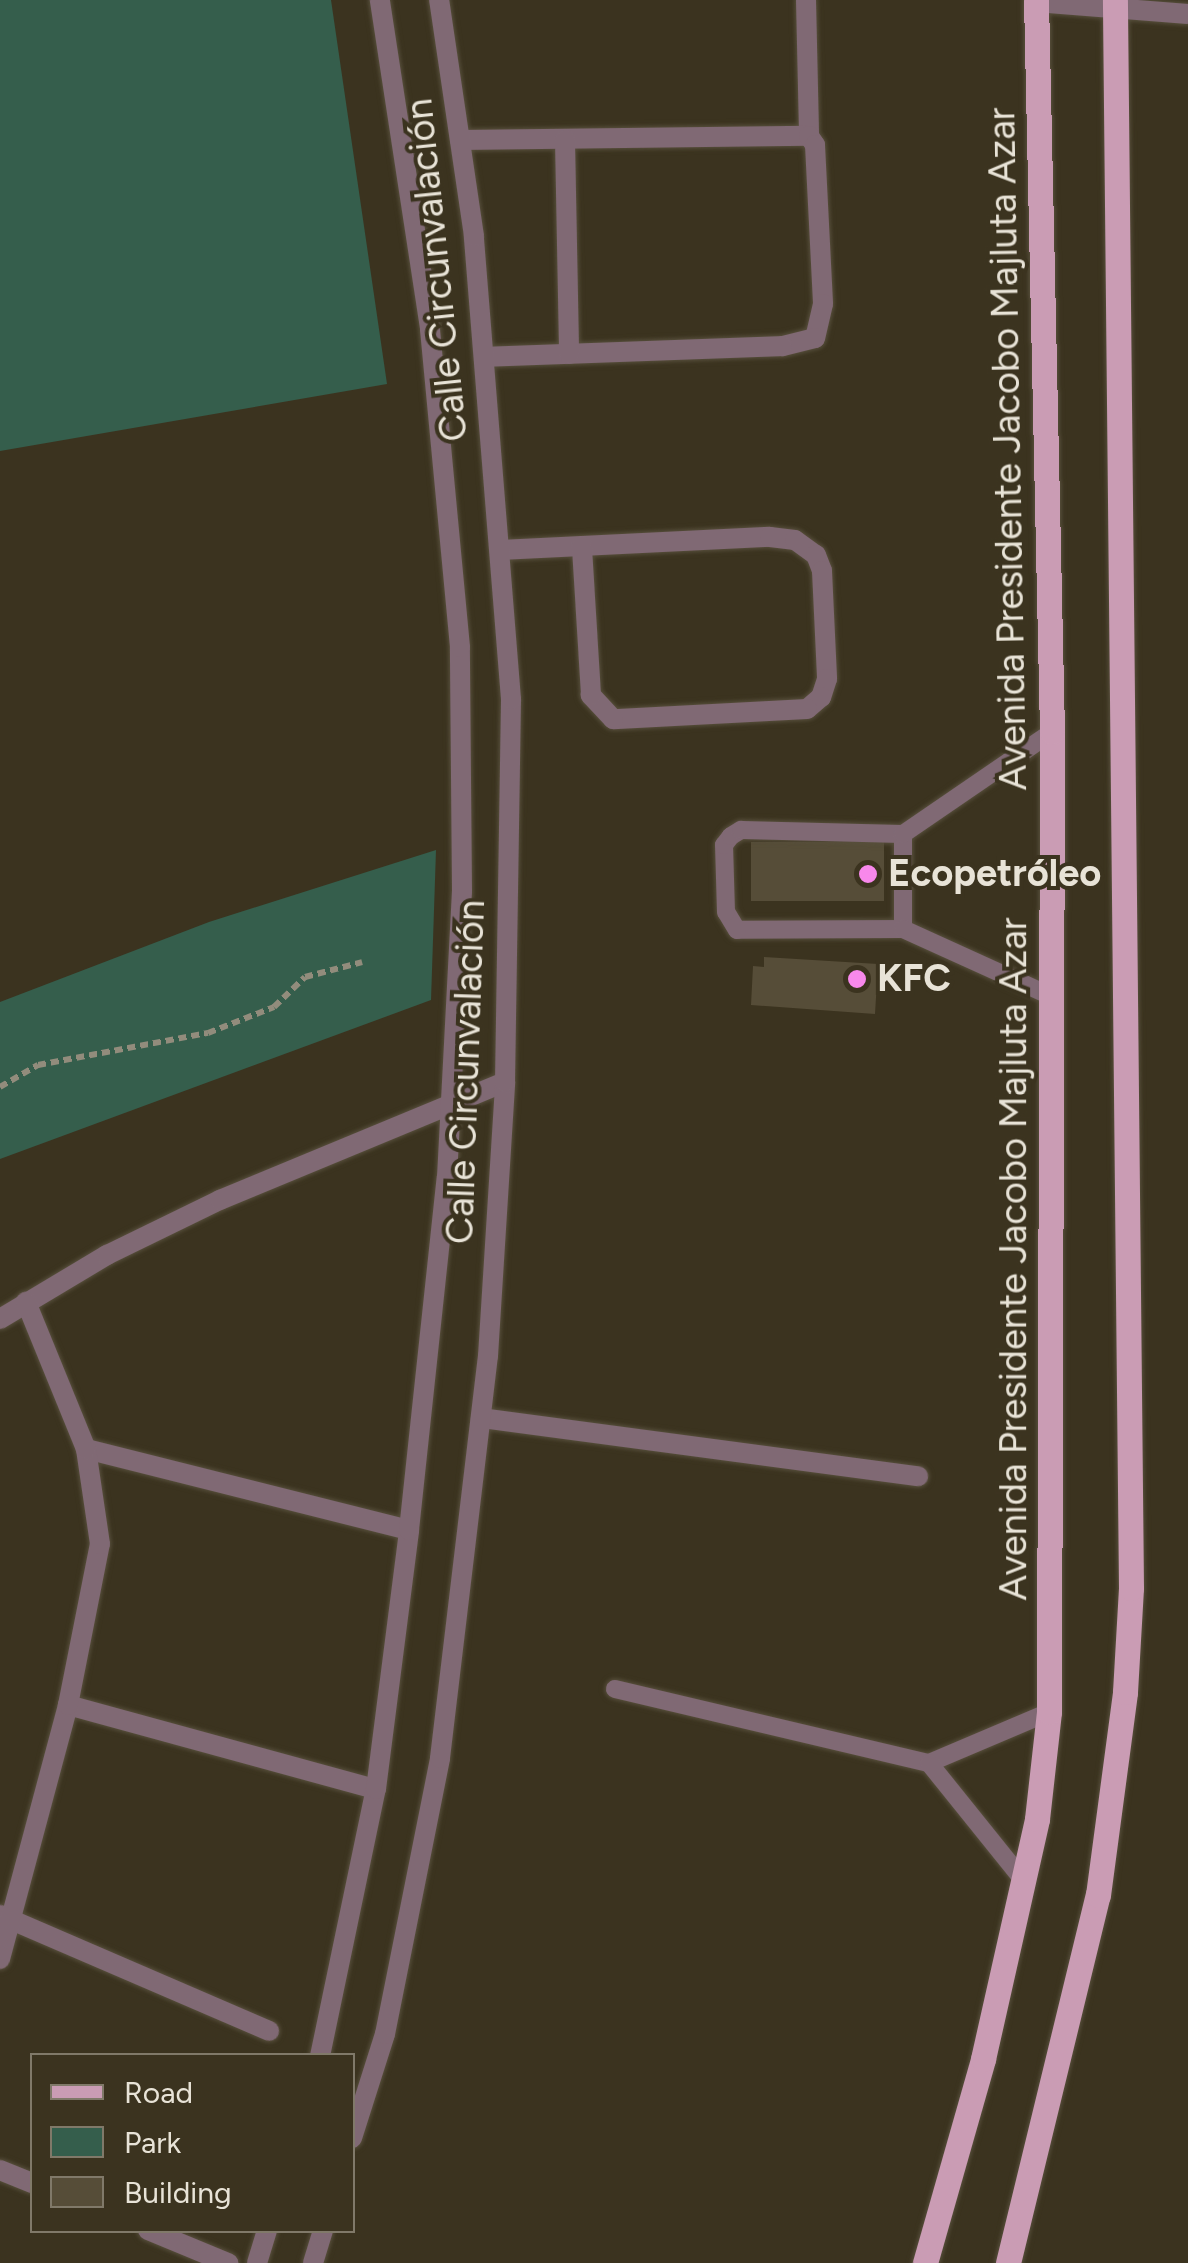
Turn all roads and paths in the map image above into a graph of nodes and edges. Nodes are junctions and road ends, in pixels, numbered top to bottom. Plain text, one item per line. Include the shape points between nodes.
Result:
1 (380, 0) edge
2 (439, 0) edge
3 (806, 0) edge
4 (1036, 1) edge
5 (1115, 4) edge
6 (1188, 14) edge
7 (809, 136) junction
8 (460, 140) junction
9 (565, 140) junction
10 (569, 354) junction
11 (484, 358) junction
12 (582, 546) junction
13 (500, 550) junction
14 (1052, 732) junction
15 (903, 834) junction
16 (903, 929) junction
17 (362, 962) dead end
18 (1051, 996) junction
19 (505, 1082) junction
20 (0, 1087) edge
21 (448, 1110) junction
22 (26, 1302) junction
23 (0, 1320) edge
24 (481, 1418) junction
25 (86, 1448) junction
26 (918, 1476) dead end
27 (409, 1530) junction
28 (616, 1689) dead end
29 (68, 1705) junction
30 (1049, 1712) junction
31 (929, 1764) junction
32 (376, 1789) junction
33 (1023, 1880) junction
34 (7, 1918) edge
35 (0, 1959) edge
36 (269, 2030) dead end
37 (321, 2053) edge
38 (355, 2129) edge
39 (0, 2170) edge
40 (30, 2182) edge
41 (155, 2233) edge
42 (265, 2233) edge
43 (323, 2233) edge
44 (228, 2263) edge
45 (257, 2263) edge
46 (313, 2263) edge
47 (925, 2263) edge
48 (1008, 2263) edge

1 - 21 street, Calle Circunvalación via 430,328 460,647 462,891
2 - 8 street, Calle Circunvalación
3 - 7 street
4 - 5 street
4 - 14 main road, Avenida Presidente Jacobo Majluta Azar
5 - 6 street
5 - 48 main road via 1131,1588 1125,1692 1098,1895
7 - 9 street
7 - 10 street via 815,146 823,304 815,338 782,346
8 - 9 street
8 - 11 street, Calle Circunvalación
9 - 10 street
10 - 11 street
11 - 13 street, Calle Circunvalación
12 - 12 street via 795,540 816,555 822,571 821,697 807,709 613,719 591,695
12 - 13 street
13 - 19 street, Calle Circunvalación via 511,699
14 - 15 lane
14 - 18 main road, Avenida Presidente Jacobo Majluta Azar
15 - 16 lane
15 - 16 lane via 742,830 724,845 726,912 737,930
16 - 18 lane
17 - 20 path via 306,977 274,1007 208,1033 38,1065
18 - 30 main road, Avenida Presidente Jacobo Majluta Azar
19 - 21 street
19 - 24 street, Calle Circunvalación
21 - 22 street via 220,1200
21 - 27 street, Calle Circunvalación via 447,1178
22 - 23 street
22 - 25 street
24 - 26 street
24 - 38 street, Calle Circunvalación via 440,1758 385,2034
25 - 27 street
25 - 29 street via 100,1544
27 - 32 street, Calle Circunvalación
28 - 31 lane
29 - 32 street
29 - 34 street
30 - 31 lane
30 - 33 main road, Avenida Presidente Jacobo Majluta Azar
31 - 33 lane
32 - 37 street, Calle Circunvalación
33 - 47 main road, Avenida Presidente Jacobo Majluta Azar via 984,2059
34 - 35 street
34 - 36 street
39 - 40 street
41 - 44 street
42 - 45 street
43 - 46 street

